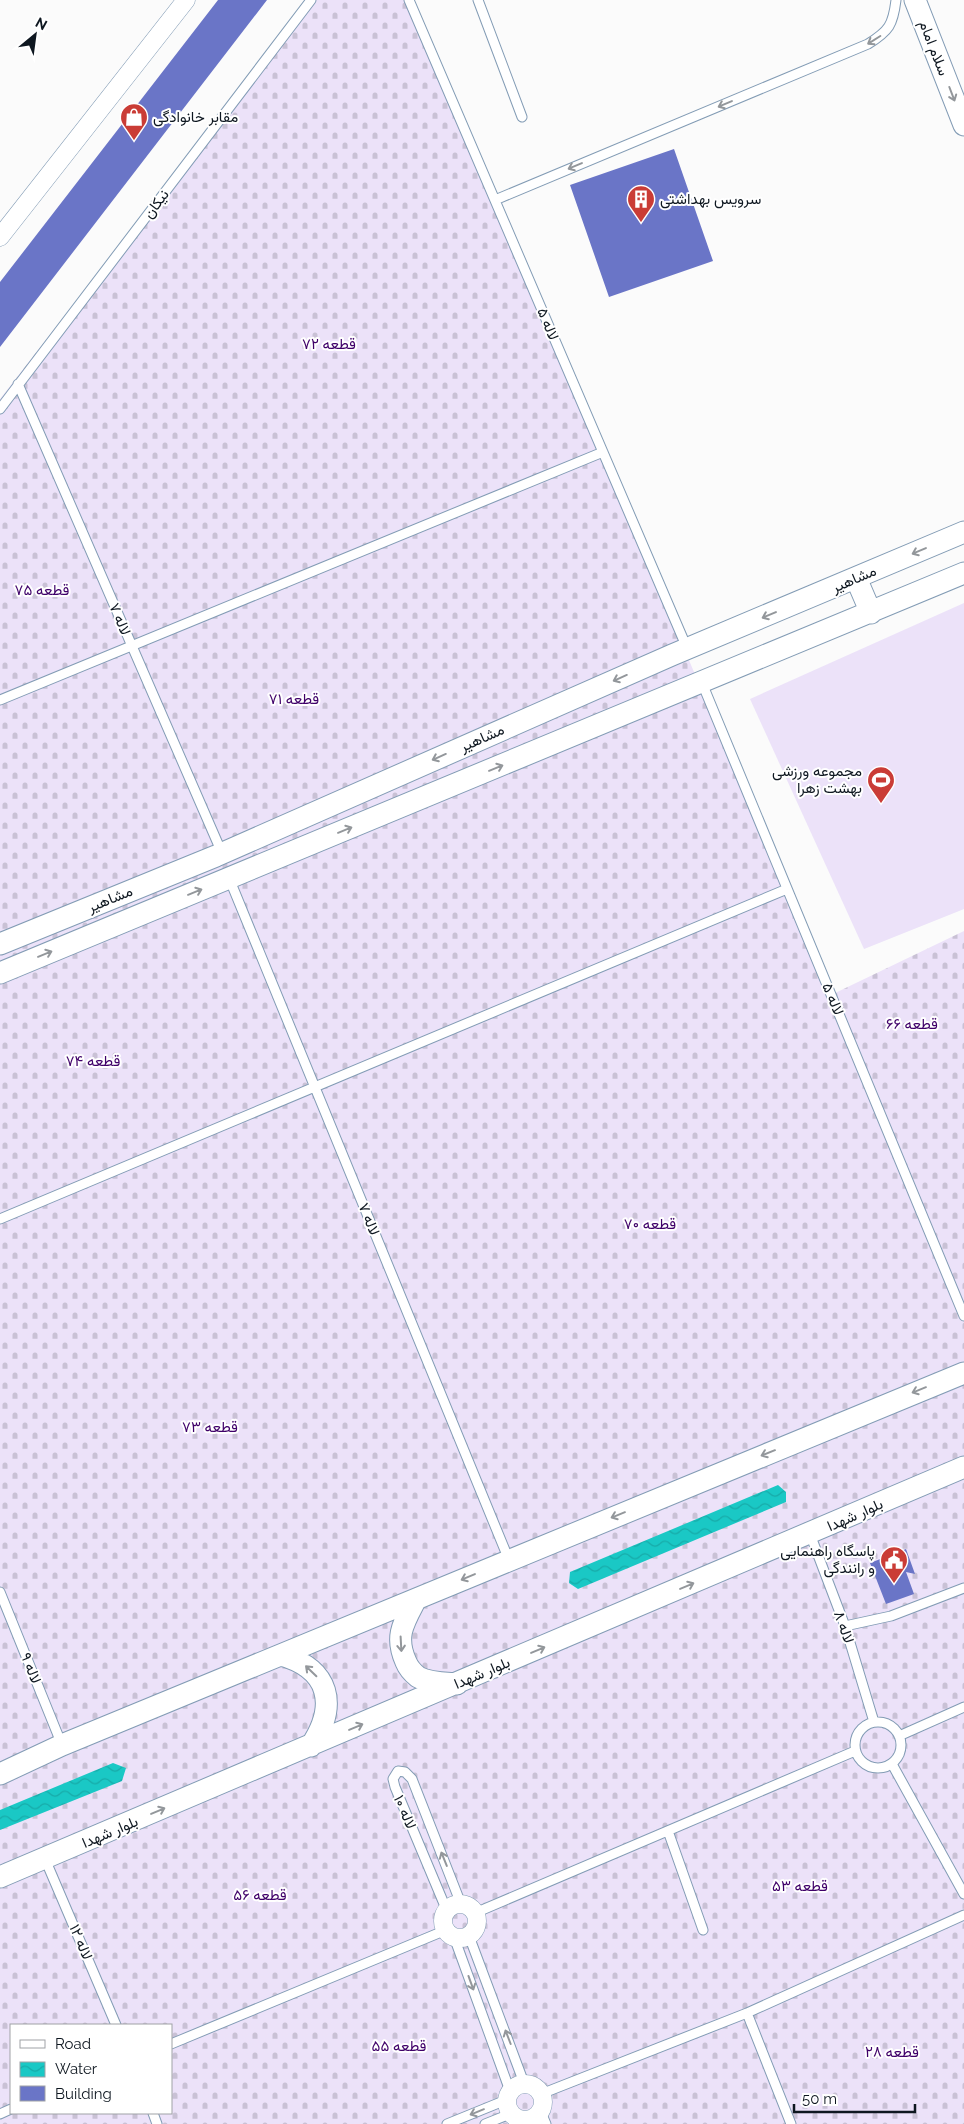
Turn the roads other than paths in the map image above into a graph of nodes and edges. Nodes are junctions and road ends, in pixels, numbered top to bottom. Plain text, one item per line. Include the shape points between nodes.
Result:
1 (186, 0) edge
2 (311, 0) edge
3 (409, 0) edge
4 (478, 0) edge
5 (896, 0) edge
6 (915, 0) edge
7 (522, 117) dead end
8 (964, 125) edge
9 (495, 200) junction
10 (0, 237) edge
11 (18, 384) junction
12 (0, 409) edge
13 (603, 452) junction
14 (964, 532) edge
15 (964, 573) edge
16 (856, 578) junction
17 (872, 613) junction
18 (132, 647) junction
19 (688, 649) junction
20 (702, 683) junction
21 (0, 700) edge
22 (222, 853) junction
23 (229, 878) junction
24 (787, 889) junction
25 (0, 944) edge
26 (0, 973) edge
27 (314, 1087) junction
28 (0, 1219) edge
29 (964, 1316) edge
30 (964, 1373) edge
31 (964, 1468) edge
32 (810, 1534) junction
33 (509, 1560) junction
34 (964, 1588) edge
35 (0, 1592) edge
36 (416, 1599) junction
37 (845, 1626) junction
38 (281, 1655) junction
39 (458, 1684) junction
40 (964, 1707) edge
41 (874, 1722) junction
42 (899, 1736) junction
43 (62, 1745) junction
44 (311, 1746) junction
45 (855, 1752) junction
46 (892, 1764) junction
47 (0, 1774) edge
48 (668, 1830) junction
49 (45, 1859) junction
50 (0, 1877) edge
51 (964, 1894) edge
52 (461, 1909) junction
53 (964, 1915) edge
54 (703, 1930) dead end
55 (456, 1935) junction
56 (747, 2013) junction
57 (116, 2024) edge
58 (172, 2044) edge
59 (512, 2097) junction
60 (536, 2115) edge
61 (447, 2124) edge
62 (485, 2124) edge
63 (791, 2124) edge

1 - 10 street
2 - 11 lane, نیکان
3 - 9 lane, لاله ۵
4 - 7 lane
5 -> 9 lane via 892,23 885,33 868,44
6 -> 8 street, سلام امام
9 - 13 lane, لاله ۵
11 - 12 lane, نیکان
11 - 18 lane, لاله ۷
13 - 18 lane
13 - 19 lane, لاله ۵
14 -> 16 street, مشاهیر
15 - 17 street, مشاهیر
16 - 17 street
16 -> 19 street, مشاهیر
17 - 20 street, مشاهیر
18 - 21 lane
18 - 22 lane, لاله ۷
19 -> 22 street, مشاهیر
23 -> 20 street, مشاهیر
20 - 24 lane, لاله ۵
22 - 25 street, مشاهیر
26 -> 23 street, مشاهیر
23 - 27 lane, لاله ۷
24 - 27 lane
24 - 29 lane, لاله ۵
27 - 28 lane
27 - 33 lane, لاله ۷
30 -> 33 street
31 - 32 street, بلوار شهدا
32 - 37 lane, لاله ۸
39 -> 32 street, بلوار شهدا
33 -> 36 street
34 - 37 lane via 891,1616
35 - 43 lane, لاله ۹
36 - 38 street
36 -> 39 street via 401,1631 400,1648 408,1667 418,1677
37 - 41 lane, لاله ۸
38 - 43 street
44 -> 38 street via 322,1730 326,1695 321,1680 309,1667
44 -> 39 street, بلوار شهدا
40 - 42 lane
41 - 42 lane via 889,1724
41 - 45 lane via 860,1730 854,1744
42 - 46 lane via 901,1751
43 - 47 street
49 -> 44 street, بلوار شهدا
45 - 46 lane via 870,1768 886,1768
45 - 48 lane
46 - 51 lane
48 - 52 lane
48 - 54 lane
49 - 50 street, بلوار شهدا
49 - 57 lane, لاله ۱۲
52 -> 52 lane, لاله ۱۰ via 412,1779 405,1772 398,1771 394,1779 395,1788
52 - 55 street via 443,1920
52 - 55 street via 478,1923 476,1928
53 - 56 lane
55 - 58 lane
59 -> 55 lane
55 -> 59 lane
56 - 60 lane
56 - 63 lane
59 - 60 street via 520,2120
59 - 60 street via 534,2086
59 -> 61 lane
59 - 62 lane

